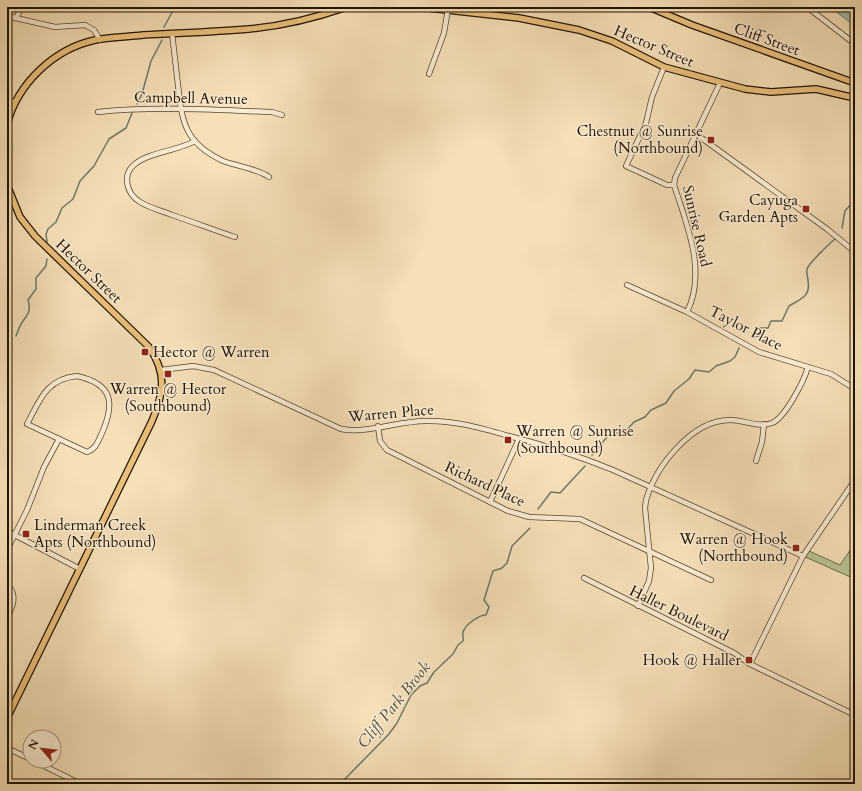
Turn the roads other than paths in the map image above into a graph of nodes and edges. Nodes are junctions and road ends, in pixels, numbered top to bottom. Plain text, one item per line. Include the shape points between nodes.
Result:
1 (22, 7) edge
2 (347, 7) edge
3 (420, 7) edge
4 (649, 7) edge
5 (807, 7) edge
6 (448, 10) junction
7 (7, 16) edge
8 (16, 18) junction
9 (172, 33) junction
10 (100, 40) junction
11 (855, 44) edge
12 (664, 67) junction
13 (429, 74) dead end
14 (855, 82) edge
15 (720, 83) junction
16 (855, 98) edge
17 (7, 101) edge
18 (15, 102) junction
19 (180, 109) junction
20 (98, 112) dead end
21 (282, 115) dead end
22 (7, 124) edge
23 (696, 134) junction
24 (195, 141) junction
25 (269, 177) dead end
26 (674, 186) junction
27 (7, 187) edge
28 (235, 237) dead end
29 (855, 252) edge
30 (627, 285) dead end
31 (687, 312) junction
32 (808, 367) junction
33 (161, 370) junction
34 (855, 389) edge
35 (764, 424) junction
36 (378, 426) junction
37 (59, 439) junction
38 (519, 439) junction
39 (756, 461) dead end
40 (855, 480) edge
41 (652, 487) junction
42 (490, 502) junction
43 (7, 531) edge
44 (15, 534) junction
45 (7, 550) edge
46 (650, 551) junction
47 (803, 556) junction
48 (80, 569) junction
49 (584, 578) dead end
50 (711, 580) dead end
51 (7, 584) edge
52 (638, 606) junction
53 (7, 618) edge
54 (750, 664) junction
55 (855, 714) edge
56 (7, 718) edge
57 (7, 748) edge
58 (22, 755) edge
59 (50, 769) edge
60 (81, 784) edge

1 - 8 street
2 - 9 main road via 312,18 250,29
3 - 6 main road, Hector Street
4 - 14 main road, Cliff Street via 692,25
5 - 11 street
6 - 12 main road, Hector Street via 537,21 579,30 612,41
6 - 13 street via 444,33
7 - 8 street
8 - 10 street via 55,27 85,25 94,30
9 - 10 main road
9 - 19 street
10 - 18 main road via 71,49 48,63 34,76
12 - 15 main road, Hector Street
12 - 26 street via 652,96 646,123 626,166
15 - 16 main road, Hector Street via 760,92 816,89
15 - 23 street, Sunrise Road
17 - 18 street
18 - 22 main road
19 - 20 street, Campbell Avenue
19 - 21 street, Campbell Avenue via 272,112
19 - 24 street via 186,128
23 - 26 street, Sunrise Road via 675,178
23 - 29 street via 828,229
24 - 25 street via 222,160
24 - 28 street via 135,164 127,175 128,188 134,197 147,206
26 - 31 street, Sunrise Road via 697,267 695,290
27 - 33 main road, Hector Street via 14,206 28,227 142,339
30 - 31 street, Taylor Place
31 - 32 street, Taylor Place via 759,352
32 - 34 street, Taylor Place via 835,376
32 - 35 street via 784,412 776,421
33 - 36 street, Warren Place via 184,366 204,367 336,428 351,430
33 - 48 main road via 162,390 157,410
35 - 39 street
35 - 41 street via 730,420 710,424 666,458
36 - 38 street, Warren Place via 445,421
36 - 42 street, Richard Place via 380,441 387,450
37 - 37 street via 84,451 91,451 96,445 108,420 110,403 105,391 94,381 77,376 66,377 55,382 42,396 27,424
37 - 44 street
38 - 41 street, Warren Place via 590,460
38 - 42 street
40 - 47 street
41 - 46 street via 645,508
41 - 47 street, Warren Place
42 - 46 street, Richard Place via 524,516 580,519
43 - 44 street
44 - 45 street
44 - 48 street
46 - 50 street, Richard Place
46 - 52 street via 650,574
47 - 54 street
48 - 56 main road
49 - 52 street, Haller Boulevard
51 - 53 street via 14,596 13,607
52 - 54 street, Haller Boulevard via 734,653
54 - 55 street, Haller Boulevard
57 - 58 street
59 - 60 street

